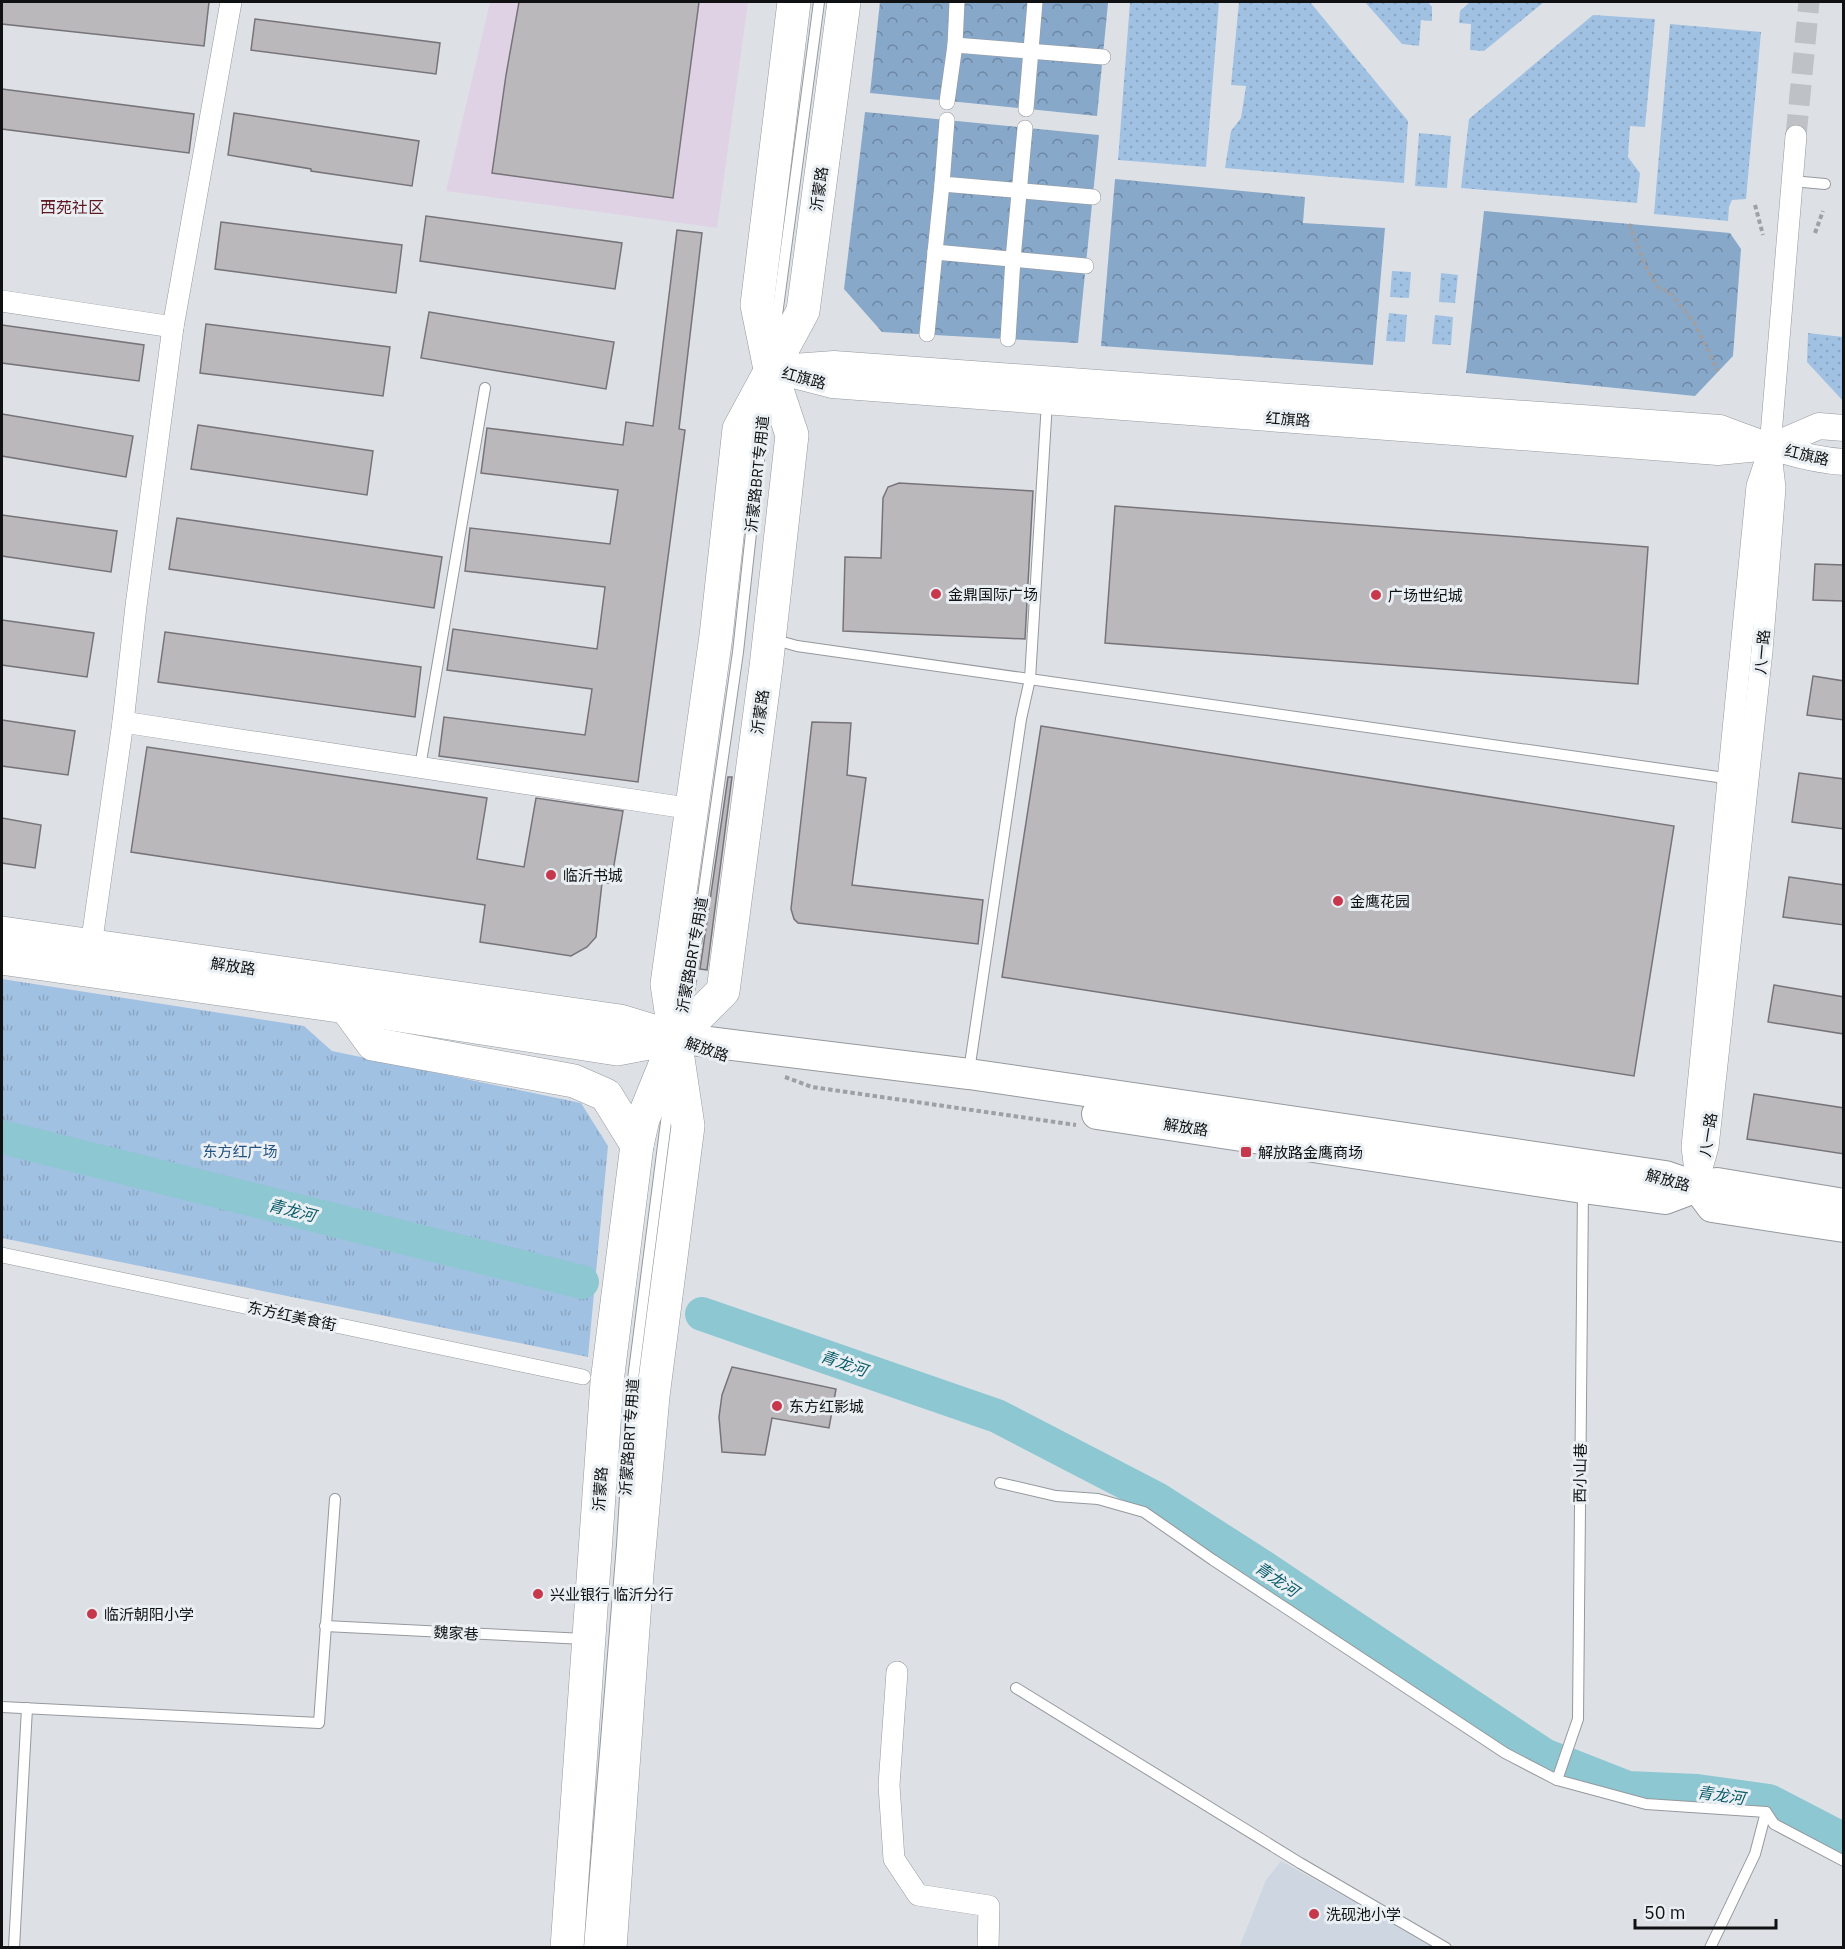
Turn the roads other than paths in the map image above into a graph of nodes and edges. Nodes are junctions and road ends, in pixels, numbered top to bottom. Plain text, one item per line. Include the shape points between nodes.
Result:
1 (231, 2) edge
2 (794, 2) edge
3 (819, 2) edge
4 (844, 2) edge
5 (957, 2) edge
6 (1035, 2) edge
7 (955, 45) junction
8 (1032, 51) junction
9 (1103, 57) dead end
10 (947, 102) dead end
11 (1026, 109) dead end
12 (947, 120) dead end
13 (1025, 128) dead end
14 (1796, 136) tunnel mouth
15 (1792, 181) junction
16 (942, 184) junction
17 (1825, 184) dead end
18 (1019, 191) junction
19 (1093, 197) dead end
20 (935, 252) junction
21 (1013, 259) junction
22 (1086, 266) dead end
23 (2, 301) edge
24 (173, 327) junction
25 (927, 334) dead end
26 (1008, 339) dead end
27 (770, 369) junction
28 (485, 388) dead end
29 (1047, 401) junction
30 (1844, 428) edge
31 (1770, 447) junction
32 (1844, 462) edge
33 (769, 638) junction
34 (1029, 679) junction
35 (123, 722) junction
36 (420, 767) junction
37 (1738, 785) junction
38 (693, 809) junction
39 (2, 933) edge
40 (90, 946) junction
41 (2, 958) edge
42 (346, 1007) junction
43 (676, 1038) junction
44 (969, 1074) junction
45 (637, 1145) junction
46 (1697, 1187) junction
47 (1583, 1188) junction
48 (1844, 1204) edge
49 (1844, 1227) edge
50 (2, 1255) edge
51 (583, 1377) dead end
52 (1000, 1483) dead end
53 (335, 1499) dead end
54 (325, 1626) junction
55 (587, 1639) junction
56 (897, 1672) dead end
57 (1016, 1688) dead end
58 (2, 1707) edge
59 (27, 1708) junction
60 (1558, 1775) junction
61 (1766, 1812) junction
62 (1844, 1861) edge
63 (14, 1947) edge
64 (567, 1947) edge
65 (589, 1947) edge
66 (610, 1947) edge
67 (988, 1947) edge
68 (1446, 1947) edge
69 (1710, 1947) edge

1 - 24 street
2 - 27 main road, 沂蒙路 via 757,305
3 - 27 lane, 沂蒙路BRT专用道
4 - 27 main road, 沂蒙路 via 802,311
5 - 7 street
6 - 8 street
7 - 8 street
7 - 10 street
8 - 9 street
8 - 11 street
12 - 16 street
13 - 18 street
14 - 15 street, 八一路
15 - 17 lane
15 - 31 street, 八一路
16 - 18 street
16 - 20 street
18 - 19 street
18 - 21 street
20 - 21 street
20 - 25 street
21 - 22 street
21 - 26 street
23 - 24 street
24 - 35 street
27 - 29 street, 红旗路 via 832,385
27 - 31 street, 红旗路 via 834,364 1708,427
27 - 33 main road, 沂蒙路 via 792,435
27 - 38 main road, 沂蒙路 via 739,429
27 - 43 lane, 沂蒙路BRT专用道 via 738,652 690,987
28 - 36 lane
29 - 31 street, 红旗路 via 1718,452
29 - 34 lane
30 - 31 street, 红旗路 via 1819,426
31 - 32 street, 红旗路 via 1817,460
31 - 37 street, 八一路 via 1758,486
33 - 34 lane via 797,646
33 - 43 main road, 沂蒙路 via 723,992
34 - 37 lane via 1718,777
34 - 44 lane
35 - 36 street
35 - 40 street
36 - 38 street
37 - 46 street, 八一路 via 1692,1147
38 - 43 main road, 沂蒙路 via 667,984
39 - 40 main road, 解放路
40 - 43 main road, 解放路 via 620,1021
41 - 42 main road, 解放路
42 - 43 main road, 解放路 via 617,1049
42 - 45 main road via 373,1044 574,1081 606,1095
43 - 44 main road, 解放路 via 758,1032 851,1046 892,1065
43 - 45 main road, 沂蒙路 via 643,1119
43 - 47 main road, 解放路 via 753,1065
43 - 65 lane, 沂蒙路BRT专用道 via 632,1387
43 - 66 main road, 沂蒙路 via 688,1126 653,1396
44 - 46 main road, 解放路 via 1582,1163 1665,1176
45 - 55 main road, 沂蒙路 via 607,1382
46 - 47 main road, 解放路 via 1665,1199
46 - 48 main road, 解放路 via 1717,1183
46 - 49 main road, 解放路 via 1712,1207
47 - 60 lane, 西小山巷 via 1578,1719
50 - 51 street, 东方红美食街
52 - 60 lane via 1056,1496 1098,1499 1144,1512 1505,1753
53 - 54 lane
54 - 55 lane, 魏家巷
54 - 59 lane via 319,1723
55 - 64 main road, 沂蒙路
56 - 67 street via 889,1785 894,1859 918,1895 989,1906
57 - 68 lane via 1300,1863
58 - 59 lane
59 - 63 lane
60 - 61 lane via 1646,1804
61 - 62 lane via 1774,1824
61 - 69 lane via 1755,1854

